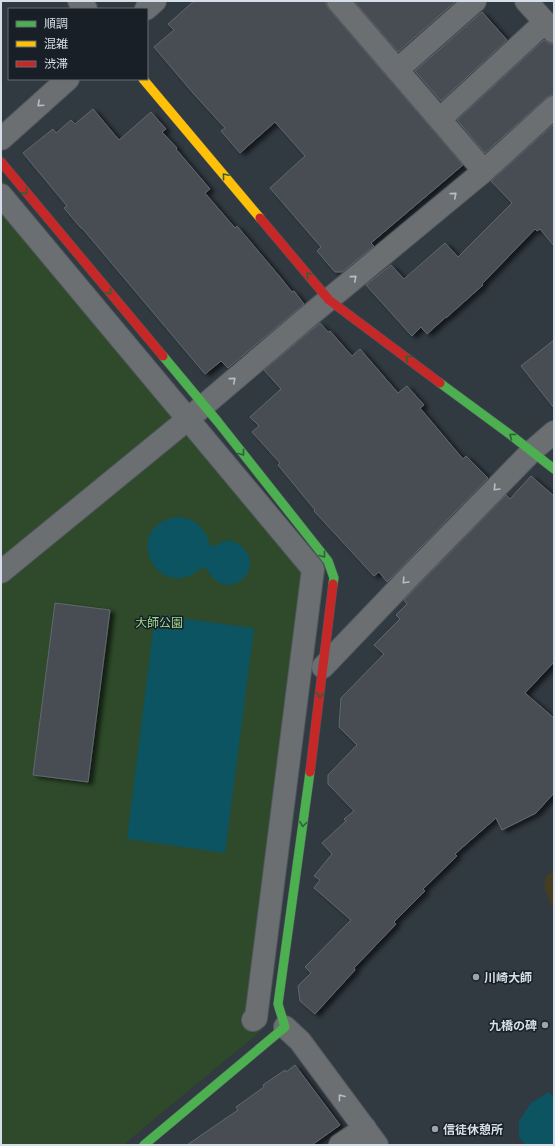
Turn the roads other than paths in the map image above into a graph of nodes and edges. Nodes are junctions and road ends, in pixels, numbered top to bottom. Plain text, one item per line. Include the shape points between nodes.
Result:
1 (155, 1) edge
2 (338, 1) edge
3 (475, 1) edge
4 (526, 1) edge
5 (147, 8) edge
6 (550, 27) edge
7 (397, 70) junction
8 (67, 80) edge
9 (144, 80) edge
10 (554, 107) edge
11 (440, 119) junction
12 (1, 139) edge
13 (1, 162) edge
14 (484, 171) junction
15 (4, 206) edge
16 (329, 300) junction
17 (196, 412) junction
18 (554, 432) edge
19 (532, 451) junction
20 (554, 469) edge
21 (1, 572) edge
22 (323, 667) junction
23 (253, 1020) dead end
24 (285, 1027) junction
25 (364, 1128) junction
26 (144, 1145) edge
27 (340, 1145) edge
28 (378, 1145) edge

1 - 5 street
2 - 7 street
3 - 7 street
4 - 6 street
6 - 11 street
7 - 11 street
8 -> 12 street
16 -> 9 street
10 - 14 street
11 - 14 street
13 -> 17 street
16 -> 14 street
15 - 17 street
17 -> 16 street
19 -> 16 street
17 - 21 street
17 -> 22 street via 328,561 334,578
17 - 23 street via 313,569 256,1018
18 - 19 street
19 - 20 street
19 -> 22 street
22 -> 24 street via 278,1004
25 -> 24 street via 300,1041
24 - 26 street
25 - 27 street
25 - 28 street

